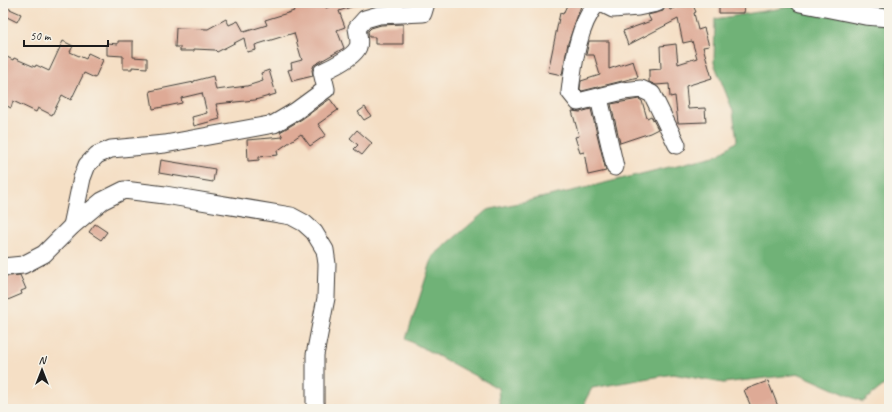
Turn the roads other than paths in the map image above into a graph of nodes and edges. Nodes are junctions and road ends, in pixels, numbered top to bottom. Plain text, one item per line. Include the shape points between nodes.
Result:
1 (426, 3) edge
2 (597, 3) edge
3 (601, 3) edge
4 (657, 3) edge
5 (800, 3) edge
6 (889, 18) edge
7 (599, 98) junction
8 (677, 145) dead end
9 (615, 167) dead end
10 (72, 226) junction
11 (3, 267) edge
12 (317, 409) edge

1 - 10 street via 423,13 379,15 365,19 357,28 356,51 322,72 326,89 274,124 165,144 111,150 97,156 87,165 82,178
2 - 7 street via 582,31 572,70 570,92 578,102
3 - 4 street via 613,9
5 - 6 street via 865,16
7 - 8 street via 641,89 652,94
7 - 9 street
10 - 11 street via 44,254 22,265
10 - 12 street via 102,200 124,190 291,216 304,223 314,232 325,250 327,264 326,298 315,355

